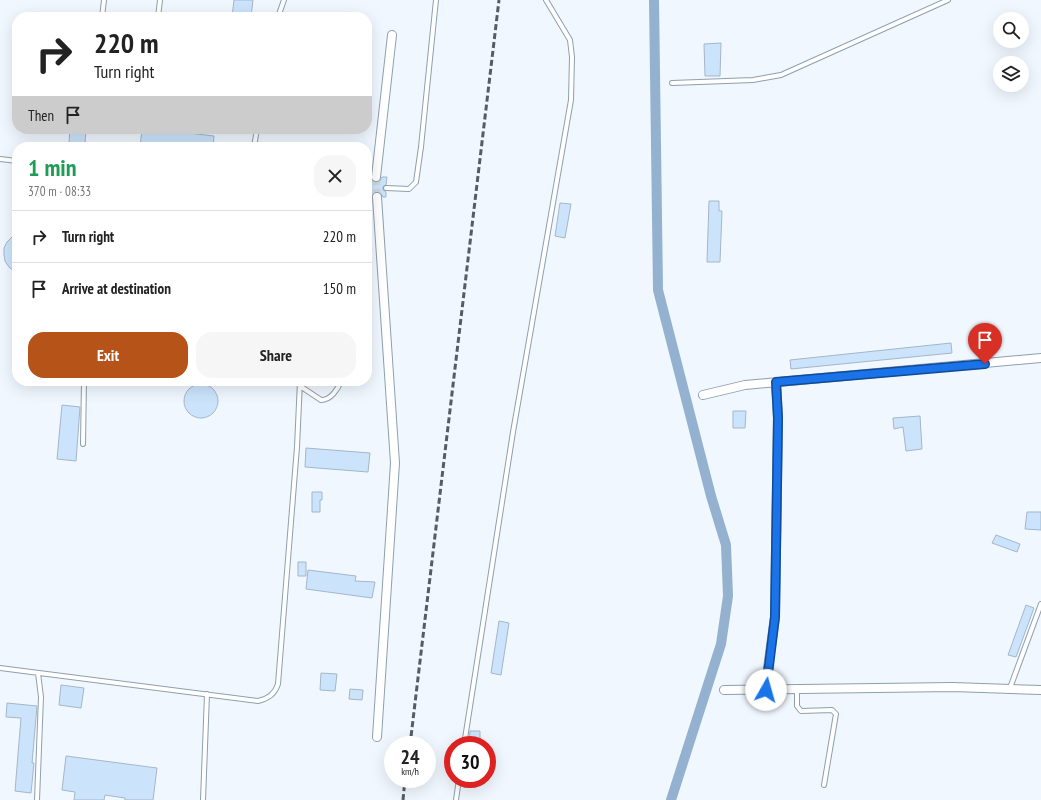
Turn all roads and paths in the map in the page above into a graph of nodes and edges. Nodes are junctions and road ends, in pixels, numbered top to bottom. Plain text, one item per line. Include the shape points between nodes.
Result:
1 (104, 0) edge
2 (160, 0) edge
3 (284, 0) edge
4 (436, 0) edge
5 (546, 0) edge
6 (948, 0) edge
7 (103, 12) edge
8 (159, 12) edge
9 (280, 12) edge
10 (392, 35) dead end
11 (672, 82) dead end
12 (0, 159) edge
13 (12, 160) edge
14 (376, 176) tunnel mouth
15 (386, 188) dead end
16 (377, 197) tunnel mouth
17 (1041, 358) edge
18 (776, 382) junction
19 (84, 386) edge
20 (300, 386) joint
21 (338, 386) edge
22 (703, 395) dead end
23 (82, 444) dead end
24 (1041, 604) edge
25 (0, 668) edge
26 (38, 673) junction
27 (1010, 689) junction
28 (724, 690) dead end
29 (766, 690) junction
30 (797, 690) junction
31 (1041, 690) edge
32 (207, 694) junction
33 (465, 736) edge
34 (377, 737) dead end
35 (824, 785) dead end
36 (458, 788) edge
37 (37, 800) edge
38 (203, 800) edge
39 (456, 800) edge

1 - 7 lane
2 - 8 lane
3 - 9 lane
4 - 15 lane via 416,182 409,189
5 - 33 lane via 570,40 571,100 513,432
6 - 11 lane via 781,75 753,80
10 - 14 street
12 - 13 lane
16 - 34 street via 395,463
17 - 18 street
18 - 22 street
18 - 29 street via 778,418 775,617
19 - 23 lane
20 - 21 lane via 324,400 331,396
20 - 32 lane via 278,684 266,700
24 - 27 lane
25 - 26 lane
26 - 32 lane
26 - 37 lane via 41,712
27 - 30 street
27 - 31 street
28 - 29 street
29 - 30 street
30 - 35 lane via 797,706 801,711 832,710 836,714
32 - 38 lane
36 - 39 lane

